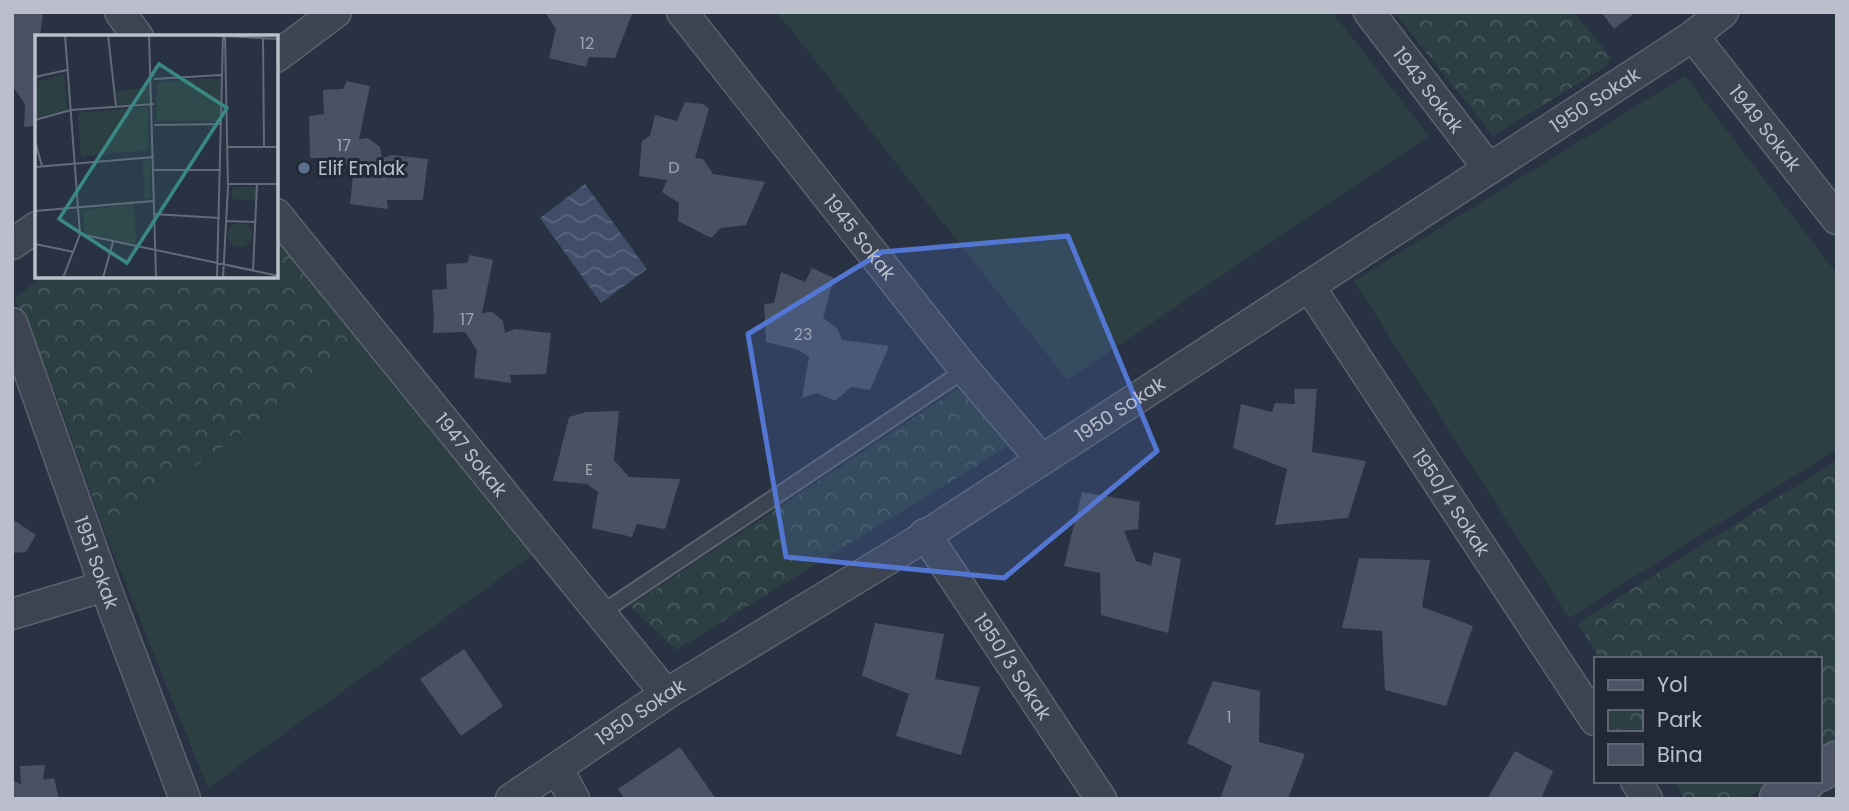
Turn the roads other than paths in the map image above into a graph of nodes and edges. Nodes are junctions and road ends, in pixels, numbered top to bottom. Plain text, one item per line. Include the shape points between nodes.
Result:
1 (120, 12) edge
2 (335, 12) edge
3 (682, 12) edge
4 (1369, 12) edge
5 (1723, 12) edge
6 (137, 35) edge
7 (1693, 36) junction
8 (278, 55) edge
9 (1489, 169) junction
10 (278, 216) edge
11 (1837, 219) edge
12 (35, 228) edge
13 (12, 244) edge
14 (1308, 286) junction
15 (12, 323) edge
16 (965, 370) junction
17 (1041, 458) junction
18 (925, 534) junction
19 (105, 586) junction
20 (601, 613) junction
21 (12, 614) edge
22 (666, 694) junction
23 (1594, 718) edge
24 (1837, 761) edge
25 (557, 768) junction
26 (1821, 771) edge
27 (1637, 783) edge
28 (1802, 783) edge
29 (185, 799) edge
30 (511, 799) edge
31 (574, 799) edge
32 (1101, 799) edge
33 (1647, 799) edge
34 (1779, 799) edge

1 - 6 street
2 - 8 street
3 - 16 street, 1945 Sokak
4 - 9 street, 1943 Sokak
5 - 7 street, 1950 Sokak
7 - 9 street, 1950 Sokak
7 - 11 street, 1949 Sokak
9 - 14 street, 1950 Sokak
10 - 20 street, 1947 Sokak
12 - 13 street
14 - 17 street, 1950 Sokak
14 - 23 street, 1950/4 Sokak
15 - 19 street, 1951 Sokak
16 - 17 street, 1945 Sokak
16 - 20 lane
17 - 18 street, 1950 Sokak
18 - 22 street, 1950 Sokak
18 - 32 street, 1950/3 Sokak
19 - 21 street
19 - 29 street, 1951 Sokak
20 - 22 street, 1947 Sokak
22 - 25 street, 1950 Sokak
24 - 26 street
25 - 30 street, 1950 Sokak
25 - 31 street
27 - 33 street
28 - 34 street

